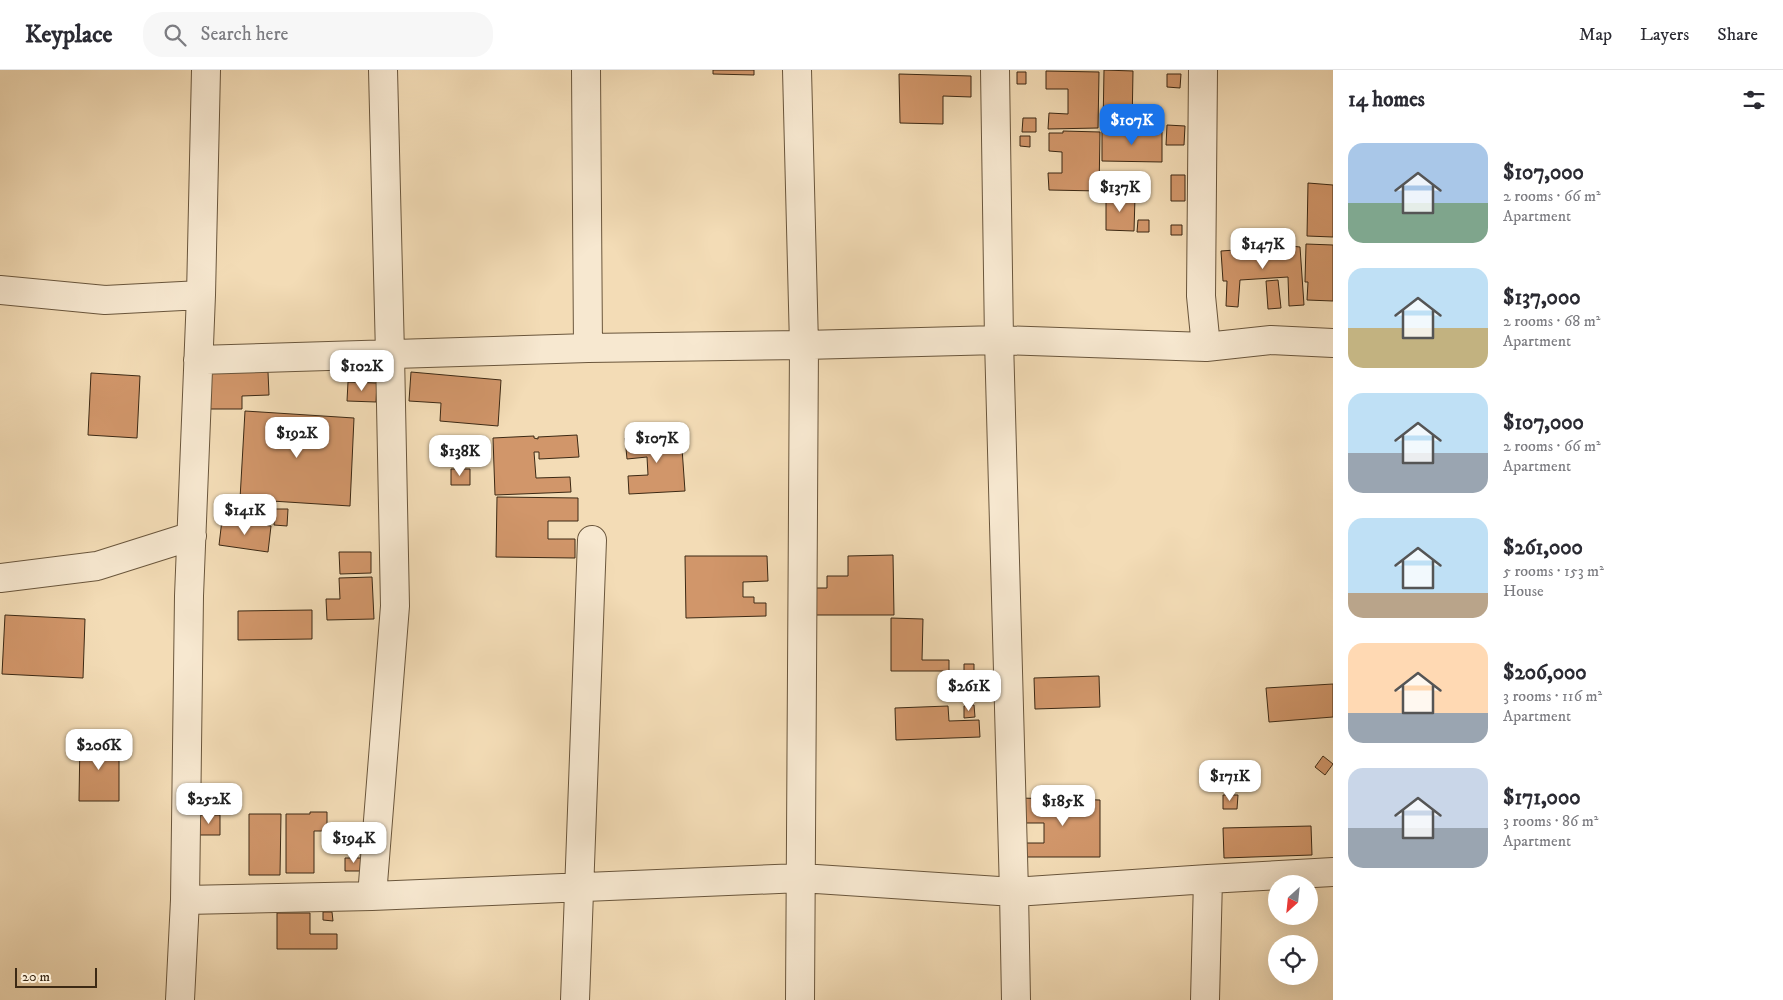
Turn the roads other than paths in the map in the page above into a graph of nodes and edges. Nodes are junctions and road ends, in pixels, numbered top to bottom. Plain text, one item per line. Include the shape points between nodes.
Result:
1 (206, 70) edge
2 (383, 70) edge
3 (586, 70) edge
4 (797, 70) edge
5 (995, 70) edge
6 (1203, 70) edge
7 (0, 290) edge
8 (201, 295) junction
9 (998, 340) junction
10 (1333, 343) edge
11 (804, 345) junction
12 (1206, 347) junction
13 (588, 348) junction
14 (390, 354) junction
15 (198, 360) junction
16 (192, 536) junction
17 (592, 540) dead end
18 (0, 578) edge
19 (1333, 872) edge
20 (801, 878) junction
21 (1208, 879) junction
22 (579, 888) junction
23 (1014, 892) junction
24 (372, 896) junction
25 (185, 900) junction
26 (180, 1000) edge
27 (575, 1000) edge
28 (800, 1000) edge
29 (1016, 1000) edge
30 (1205, 1000) edge

1 - 8 street
2 - 14 street
3 - 13 street
4 - 11 street
5 - 9 street
6 - 12 street via 1201,296
7 - 8 street via 105,300
8 - 15 street
9 - 11 street
9 - 12 street
9 - 23 street
10 - 12 street via 1271,340
11 - 13 street
11 - 20 street
13 - 14 street
14 - 15 street
14 - 24 street via 395,606
15 - 16 street
16 - 18 street via 97,566
16 - 25 street
17 - 22 street
19 - 21 street
20 - 22 street
20 - 23 street
20 - 28 street
21 - 23 street
21 - 30 street
22 - 24 street
22 - 27 street
23 - 29 street
24 - 25 street
25 - 26 street

